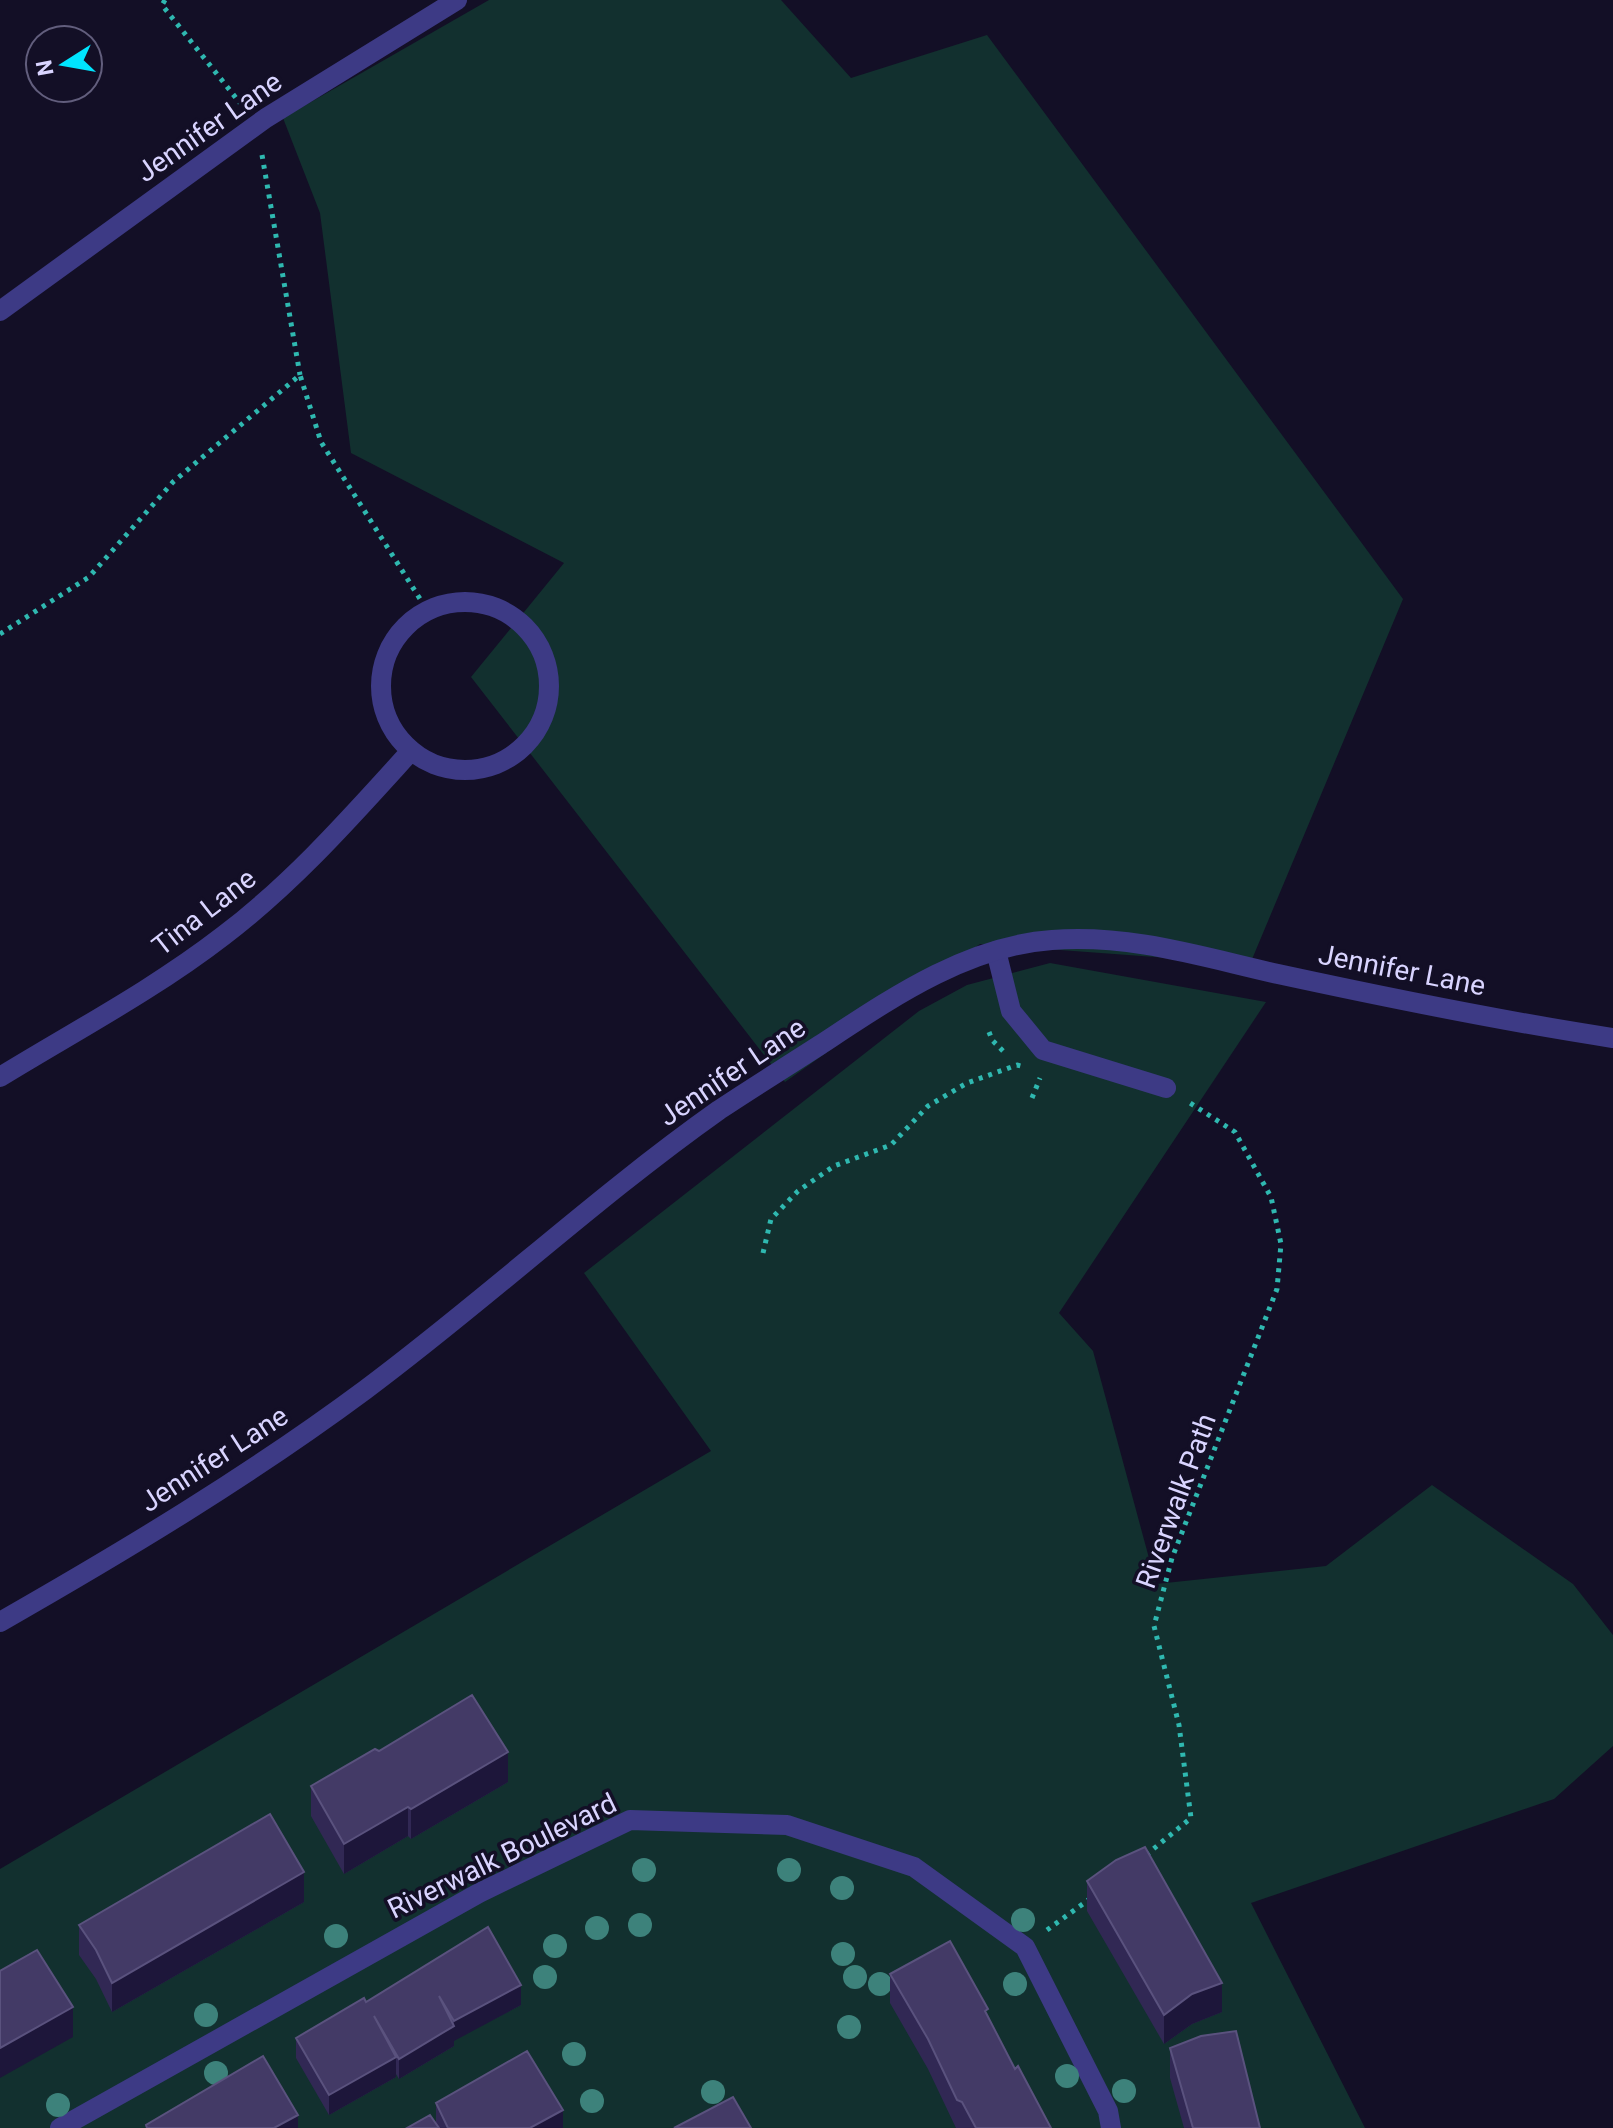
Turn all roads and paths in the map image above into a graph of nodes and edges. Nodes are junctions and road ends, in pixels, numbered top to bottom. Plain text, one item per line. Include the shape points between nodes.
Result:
1 (165, 0) edge
2 (457, 0) edge
3 (257, 125) junction
4 (0, 311) edge
5 (300, 375) junction
6 (427, 610) junction
7 (0, 634) edge
8 (410, 752) junction
9 (996, 951) junction
10 (1613, 1038) edge
11 (1080, 1061) junction
12 (1029, 1069) dead end
13 (0, 1077) edge
14 (1166, 1088) joint
15 (1032, 1098) dead end
16 (763, 1253) dead end
17 (0, 1622) edge
18 (1137, 1862) edge
19 (1093, 1896) edge
20 (1025, 1947) junction
21 (60, 2128) edge
22 (1111, 2128) edge

1 - 3 path via 162,5
2 - 3 street, Jennifer Lane
3 - 4 street, Jennifer Lane
3 - 5 path
5 - 6 path via 321,442
5 - 7 path via 173,482 89,577
6 - 8 street via 404,626 388,649 380,676 382,704 392,731
6 - 8 street via 454,602 482,602 508,612 544,655 550,682 535,735 515,755 490,767 462,771 435,766
8 - 13 street, Tina Lane via 324,848 224,936 151,987
9 - 10 street, Jennifer Lane via 1047,940 1099,938 1150,944 1307,980
9 - 11 street via 1011,1011 1043,1050
9 - 17 street, Jennifer Lane via 902,993 719,1111 323,1420 123,1552
11 - 14 street
11 - 15 path via 1042,1073
12 - 16 path via 1017,1065 967,1083 928,1106 891,1145 834,1166 798,1191 771,1219
14 - 18 path, Riverwalk Path via 1235,1132 1271,1197 1281,1244 1277,1289 1172,1558 1154,1626 1179,1725 1191,1818
19 - 20 path
20 - 21 street, Riverwalk Boulevard via 914,1867 787,1825 630,1820 479,1893
20 - 22 street, Riverwalk Boulevard via 1108,2111

